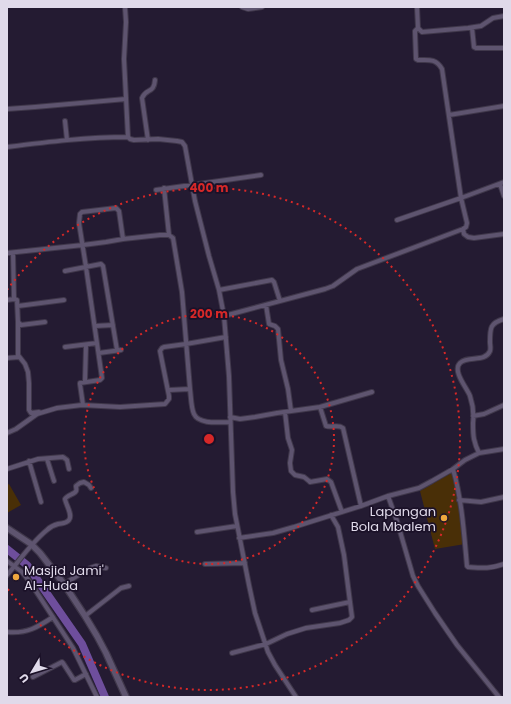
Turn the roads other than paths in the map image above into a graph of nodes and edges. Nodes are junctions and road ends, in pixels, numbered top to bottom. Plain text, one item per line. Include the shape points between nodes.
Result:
1 (125, 7) edge
2 (242, 7) edge
3 (262, 7) edge
4 (417, 7) edge
5 (504, 16) edge
6 (418, 28) junction
7 (472, 28) junction
8 (504, 48) edge
9 (155, 80) dead end
10 (126, 99) junction
11 (504, 106) edge
12 (7, 108) edge
13 (449, 115) junction
14 (65, 121) dead end
15 (128, 137) junction
16 (67, 140) junction
17 (148, 140) junction
18 (7, 147) edge
19 (262, 175) dead end
20 (502, 183) edge
21 (192, 184) junction
22 (164, 188) junction
23 (156, 190) dead end
24 (504, 196) edge
25 (461, 198) junction
26 (397, 220) dead end
27 (463, 229) junction
28 (504, 234) edge
29 (169, 235) junction
30 (123, 239) junction
31 (83, 245) junction
32 (14, 252) junction
33 (7, 253) edge
34 (86, 267) junction
35 (65, 271) dead end
36 (219, 290) junction
37 (14, 299) junction
38 (7, 300) edge
39 (64, 300) dead end
40 (280, 301) junction
41 (266, 305) junction
42 (18, 306) junction
43 (224, 316) junction
44 (504, 319) edge
45 (18, 322) junction
46 (45, 322) dead end
47 (113, 325) junction
48 (95, 326) junction
49 (226, 337) junction
50 (97, 344) junction
51 (186, 344) junction
52 (86, 345) junction
53 (65, 347) dead end
54 (99, 353) junction
55 (19, 357) junction
56 (7, 358) edge
57 (85, 381) junction
58 (190, 389) junction
59 (169, 390) junction
60 (372, 392) dead end
61 (504, 405) edge
62 (83, 406) junction
63 (320, 407) junction
64 (291, 411) junction
65 (42, 412) junction
66 (285, 412) junction
67 (473, 416) junction
68 (230, 417) junction
69 (230, 422) junction
70 (7, 433) edge
71 (504, 449) edge
72 (479, 453) junction
73 (47, 458) junction
74 (30, 461) junction
75 (7, 468) edge
76 (70, 469) dead end
77 (452, 469) junction
78 (54, 481) dead end
79 (91, 488) dead end
80 (388, 496) junction
81 (504, 497) edge
82 (459, 500) junction
83 (41, 502) dead end
84 (361, 506) junction
85 (342, 512) junction
86 (331, 515) junction
87 (237, 526) junction
88 (7, 528) edge
89 (197, 532) dead end
90 (239, 538) junction
91 (30, 546) junction
92 (7, 561) edge
93 (244, 563) junction
94 (205, 564) dead end
95 (504, 564) edge
96 (14, 566) junction
97 (106, 568) dead end
98 (7, 575) edge
99 (64, 584) junction
100 (129, 586) dead end
101 (350, 602) junction
102 (312, 610) dead end
103 (85, 616) junction
104 (54, 617) junction
105 (7, 632) edge
106 (266, 644) junction
107 (232, 653) dead end
108 (86, 674) junction
109 (33, 677) dead end
110 (97, 697) edge
111 (126, 697) edge
112 (296, 697) edge
113 (499, 697) edge

1 - 10 street
2 - 3 street
4 - 6 street
5 - 7 street
6 - 7 street via 422,32 427,32
6 - 13 street via 415,31 416,59 438,62 440,65
7 - 8 street via 474,47
9 - 17 street via 154,88 142,98
10 - 12 street
10 - 15 street
11 - 13 street
13 - 25 street
14 - 16 street
15 - 16 street
15 - 17 street via 134,140
16 - 18 street
17 - 21 street via 180,141 184,144
19 - 21 street
20 - 24 street
20 - 25 street
21 - 22 street
21 - 36 street
22 - 23 street
22 - 29 street
25 - 26 street
25 - 27 street via 467,223
27 - 28 street via 464,234 471,238
27 - 40 street via 356,270 326,289
29 - 30 street
29 - 51 street via 173,238 182,292
30 - 31 street
30 - 31 street via 119,211 114,207 80,214
31 - 32 street
31 - 34 street
32 - 33 street
32 - 37 street
34 - 35 street
34 - 47 street via 101,264 103,266
34 - 48 street
36 - 40 street via 273,280
36 - 43 street
37 - 38 street
37 - 42 street via 17,300
39 - 42 street
40 - 41 street
41 - 43 street
41 - 64 street via 269,324 278,329
42 - 45 street
43 - 49 street
44 - 67 street via 492,324 488,354 480,358 463,360 459,364 458,371 469,395
45 - 46 street via 21,325
45 - 55 street
47 - 48 street
47 - 54 street via 119,350
48 - 50 street
49 - 51 street
49 - 68 street
50 - 52 street
50 - 54 street
51 - 58 street
51 - 59 street via 164,346 160,351
52 - 53 street
52 - 57 street
54 - 57 street via 102,378
55 - 56 street
55 - 65 street via 28,372 29,410 31,413
57 - 62 street via 80,382
58 - 59 street
58 - 69 street via 194,412 198,419 205,422
59 - 62 street via 169,399 164,404
60 - 63 street
61 - 67 street
62 - 65 street
63 - 64 street
63 - 84 street via 326,426 343,428
64 - 66 street
65 - 70 street
66 - 68 street via 240,419
66 - 85 street via 292,450 291,472 304,476 310,482 327,479 331,482
67 - 72 street via 474,439
68 - 69 street
69 - 87 street
71 - 72 street
72 - 77 street
73 - 74 street
73 - 76 street via 65,458
73 - 78 street
74 - 75 street
74 - 83 street
77 - 80 street via 414,490
77 - 82 street
79 - 91 street via 84,482 77,485 76,491 65,499 69,521 49,528
80 - 84 street
80 - 113 street via 418,586 457,645
81 - 82 street via 481,502
82 - 95 street via 467,566 490,568
84 - 85 street
85 - 86 street
86 - 90 street via 273,533
86 - 101 street via 338,527 344,554
87 - 89 street
87 - 90 street
88 - 91 main road
90 - 93 street
91 - 96 street
91 - 99 main road via 40,553
92 - 96 street
93 - 94 street
93 - 106 street via 253,606
96 - 98 street
96 - 104 street via 26,576
97 - 99 street via 90,568
99 - 103 main road
100 - 103 street via 121,588
101 - 102 street
101 - 106 street via 352,617 348,620 306,628
103 - 111 main road via 106,653
104 - 105 street via 31,629
104 - 108 street via 80,659
106 - 107 street
106 - 112 street via 275,665
108 - 109 street via 74,680 62,662
108 - 110 street

